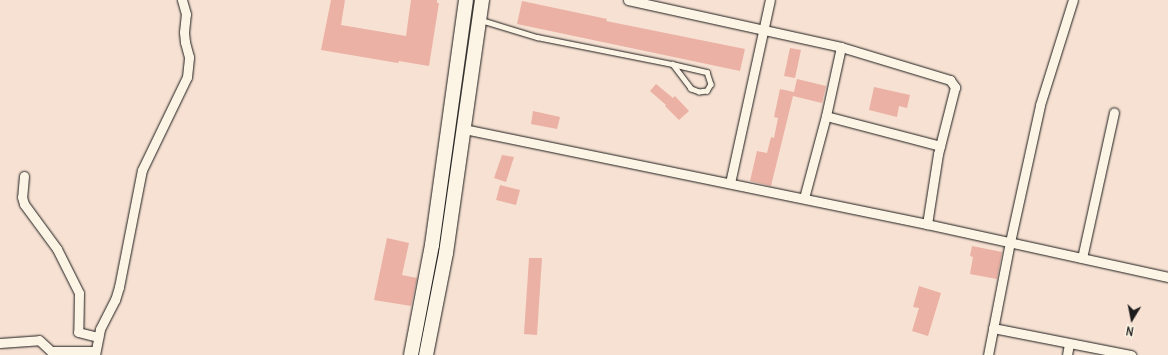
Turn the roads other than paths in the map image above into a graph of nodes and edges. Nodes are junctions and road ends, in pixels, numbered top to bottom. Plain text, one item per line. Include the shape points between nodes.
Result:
1 (182, 0) edge
2 (466, 0) edge
3 (482, 0) edge
4 (628, 0) edge
5 (770, 0) edge
6 (1073, 0) edge
7 (479, 20) junction
8 (762, 28) junction
9 (841, 47) junction
10 (672, 64) junction
11 (1114, 112) dead end
12 (826, 116) junction
13 (464, 129) junction
14 (940, 146) junction
15 (452, 159) junction
16 (24, 176) dead end
17 (730, 183) junction
18 (804, 198) junction
19 (927, 224) junction
20 (1010, 242) junction
21 (1082, 258) junction
22 (1168, 277) edge
23 (993, 328) junction
24 (98, 337) junction
25 (0, 343) edge
26 (1069, 344) junction
27 (95, 353) edge
28 (411, 355) edge
29 (426, 355) edge
30 (988, 355) edge
31 (1067, 355) edge
32 (1131, 355) edge

1 - 24 street via 186,14 184,32 189,57 187,78 142,170 119,287
2 - 15 main road
3 - 7 main road
4 - 8 street
5 - 8 street
6 - 20 street via 1040,105
7 - 10 lane via 538,36
7 - 13 main road
8 - 9 street
8 - 17 street
9 - 12 street
9 - 14 street via 950,80 954,87
10 - 10 lane via 707,72 711,84 707,91 691,89
11 - 21 street
12 - 14 street
12 - 18 street
13 - 15 main road
13 - 17 street
14 - 19 street
15 - 28 main road
15 - 29 main road via 446,253
16 - 24 street via 24,204 57,249 79,293 78,332
17 - 18 street
18 - 19 street
19 - 20 street
20 - 21 street
20 - 23 street
21 - 22 street
23 - 26 street
23 - 30 street
24 - 27 street
25 - 27 street via 39,340 51,351
26 - 31 street
26 - 32 street

